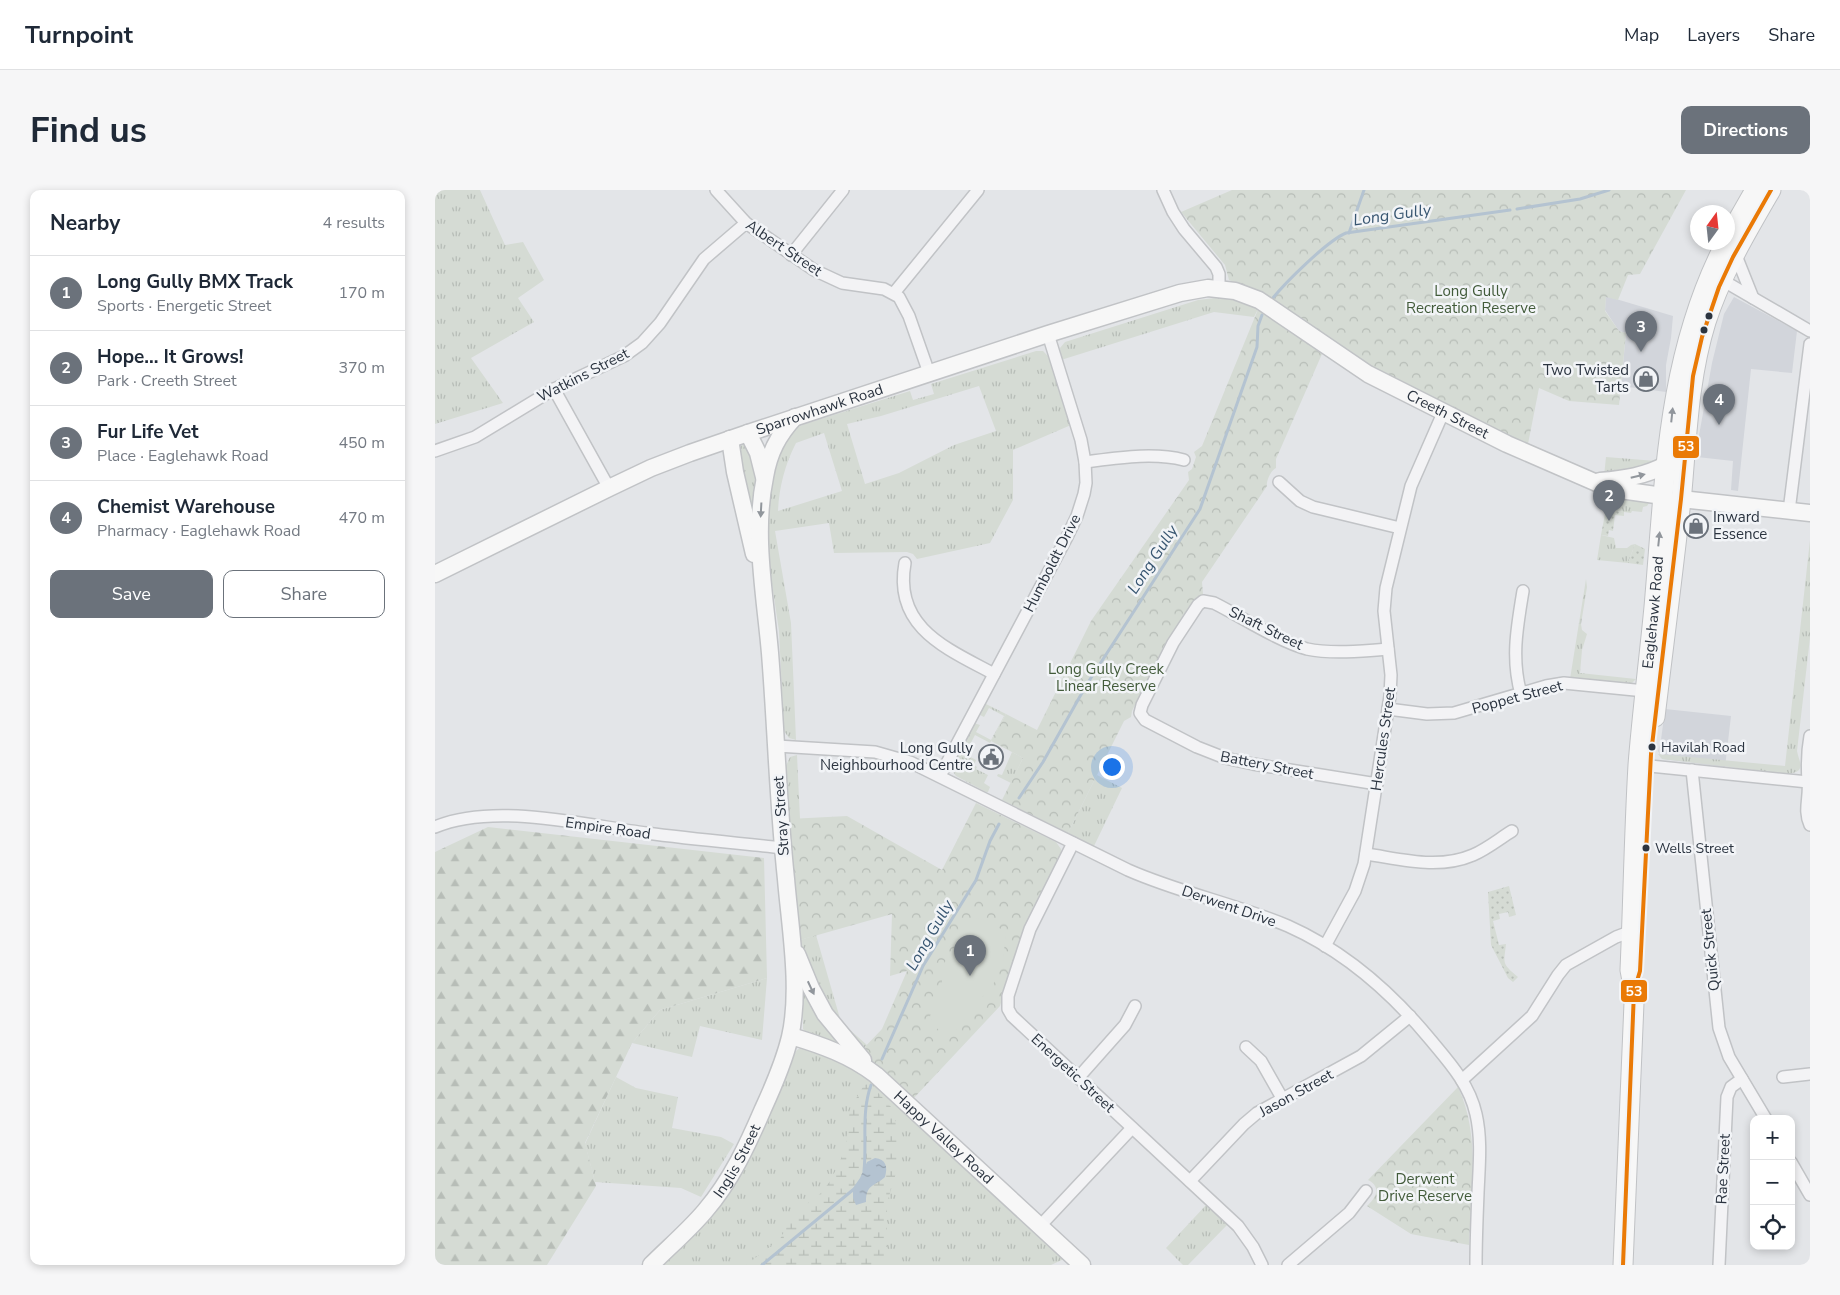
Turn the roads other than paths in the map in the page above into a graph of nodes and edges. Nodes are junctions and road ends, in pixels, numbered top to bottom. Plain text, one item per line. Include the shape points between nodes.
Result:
1 (715, 190) edge
2 (843, 190) edge
3 (977, 190) edge
4 (1163, 190) edge
5 (1755, 190) edge
6 (1771, 190) edge
7 (746, 223) junction
8 (1735, 232) edge
9 (1735, 237) edge
10 (1726, 250) edge
11 (1728, 250) edge
12 (1731, 250) edge
13 (791, 255) junction
14 (1722, 280) junction
15 (1219, 288) junction
16 (894, 293) junction
17 (1753, 298) junction
18 (1810, 331) edge
19 (1048, 334) junction
20 (1810, 344) edge
21 (929, 373) junction
22 (554, 389) junction
23 (1443, 413) junction
24 (795, 417) junction
25 (748, 433) junction
26 (730, 439) junction
27 (435, 451) edge
28 (1184, 460) dead end
29 (1085, 462) junction
30 (1667, 464) junction
31 (765, 477) junction
32 (1279, 482) dead end
33 (1593, 482) junction
34 (609, 488) junction
35 (1672, 498) junction
36 (1789, 511) junction
37 (1810, 513) edge
38 (1400, 528) junction
39 (905, 563) dead end
40 (435, 574) edge
41 (1523, 592) dead end
42 (764, 595) junction
43 (1388, 649) junction
44 (994, 674) junction
45 (1645, 691) junction
46 (1521, 694) junction
47 (1388, 709) junction
48 (1140, 713) joint
49 (1810, 736) edge
50 (777, 746) junction
51 (1644, 765) junction
52 (1692, 770) junction
53 (940, 776) junction
54 (1809, 781) edge
55 (1377, 784) junction
56 (1810, 824) edge
57 (435, 827) edge
58 (1512, 831) dead end
59 (1073, 843) junction
60 (783, 848) junction
61 (1366, 854) junction
62 (1637, 929) junction
63 (792, 943) junction
64 (1325, 946) junction
65 (1135, 1006) dead end
66 (1410, 1016) junction
67 (791, 1036) junction
68 (1245, 1047) dead end
69 (1810, 1074) edge
70 (876, 1075) junction
71 (1783, 1077) dead end
72 (1078, 1078) junction
73 (1742, 1079) junction
74 (1462, 1080) junction
75 (1283, 1098) junction
76 (1764, 1115) edge
77 (1132, 1128) junction
78 (1795, 1169) edge
79 (1190, 1181) junction
80 (1366, 1191) dead end
81 (1810, 1194) edge
82 (1040, 1226) junction
83 (651, 1265) edge
84 (1082, 1265) edge
85 (1262, 1265) edge
86 (1288, 1265) edge
87 (1476, 1265) edge
88 (1623, 1265) edge
89 (1719, 1265) edge

1 - 7 street, Albert Street
2 - 13 street
3 - 16 street
4 - 15 street via 1184,228 1216,266
5 - 8 main road, Eaglehawk Road
6 - 9 main road, Eaglehawk Road
7 - 13 street, Albert Street
7 - 22 street, Watkins Street via 704,259 660,323 642,343 624,356
30 -> 10 main road, Eaglehawk Road via 1675,394 1685,346 1702,294
11 - 14 main road, Eaglehawk Road
12 - 17 street
13 - 16 street, Albert Street via 842,283
14 - 17 street
14 - 35 main road, Eaglehawk Road via 1706,322 1694,370
15 - 19 main road, Sparrowhawk Road via 1180,293
15 - 23 main road, Creeth Street via 1259,300 1368,374
16 - 21 street via 906,309
17 - 18 street
19 - 21 main road, Sparrowhawk Road
19 - 29 street, Humboldt Drive
20 - 36 street
21 - 24 main road, Sparrowhawk Road
22 - 27 street, Watkins Street via 475,436
22 - 34 street
23 - 33 main road, Creeth Street
23 - 38 street, Hercules Street via 1414,478
24 - 25 main road, Sparrowhawk Road
24 - 31 main road, Stray Street via 775,443
25 - 26 main road, Sparrowhawk Road
25 - 31 main road
26 - 34 main road, Sparrowhawk Road via 651,468
26 - 42 main road, Stray Street
28 - 29 street via 1153,456
29 - 44 street, Humboldt Drive via 1086,483 1077,516
33 -> 30 main road via 1641,475
30 - 35 main road, Eaglehawk Road
31 -> 42 main road, Stray Street via 760,535
32 - 38 street via 1300,501 1313,507
33 - 35 main road, Creeth Street
34 - 40 main road, Sparrowhawk Road
35 - 36 main road, Creeth Street
45 -> 35 main road, Eaglehawk Road
35 - 51 main road, Eaglehawk Road
36 - 37 main road, Creeth Street
38 - 43 street, Hercules Street via 1385,599
39 - 44 street via 905,594 916,622 941,645
41 - 46 street via 1515,652
42 - 50 main road, Stray Street
43 - 47 street, Hercules Street via 1391,675
43 - 48 street, Shaft Street via 1310,649 1205,601 1198,605 1173,643 1141,705
44 - 53 street, Humboldt Drive
45 - 46 street, Poppet Street via 1564,683
45 - 51 main road, Eaglehawk Road
46 - 47 street, Poppet Street via 1454,713 1427,714
47 - 55 street, Hercules Street
48 - 55 street, Battery Street via 1145,720 1225,758
49 - 54 street via 1806,770
50 - 53 street, Derwent Drive via 875,752 910,762
50 - 60 main road, Stray Street
51 - 52 street
51 - 62 main road, Eaglehawk Road
52 - 54 street
52 - 73 street, Quick Street via 1719,1028 1724,1048
53 - 59 street, Derwent Drive
54 - 56 street via 1806,812
55 - 61 street, Hercules Street
57 - 60 street, Empire Road via 475,817 519,816
58 - 61 street via 1481,852 1453,861 1421,862
59 - 64 street, Derwent Drive via 1146,878 1273,921
59 - 72 street, Energetic Street via 1030,929 1007,1005 1012,1016
60 - 63 main road, Stray Street
61 - 64 street, Hercules Street via 1355,891
62 - 74 street via 1566,965 1532,1016
62 - 88 main road, Eaglehawk Road via 1630,970 1634,991
63 - 67 main road, Stray Street via 794,991
63 -> 70 main road via 825,1014
64 - 66 street, Derwent Drive via 1365,973
65 - 72 street via 1122,1030
66 - 74 street, Derwent Drive
66 - 75 street, Jason Street via 1361,1056
67 - 70 main road, Happy Valley Road via 837,1051
67 - 83 main road, Inglis Street via 768,1098 730,1176 706,1210
68 - 75 street via 1261,1060
69 - 71 street
70 - 82 main road, Happy Valley Road
72 - 77 street, Energetic Street
73 - 76 street, Quick Street
73 - 89 street, Rae Street via 1731,1087 1727,1096
74 - 87 street, Derwent Drive via 1473,1105 1479,1132
75 - 79 street, Jason Street via 1244,1124
77 - 79 street, Energetic Street
77 - 82 street
78 - 81 street
79 - 85 street, Energetic Street via 1238,1226
80 - 86 street via 1349,1213
82 - 84 main road, Happy Valley Road

